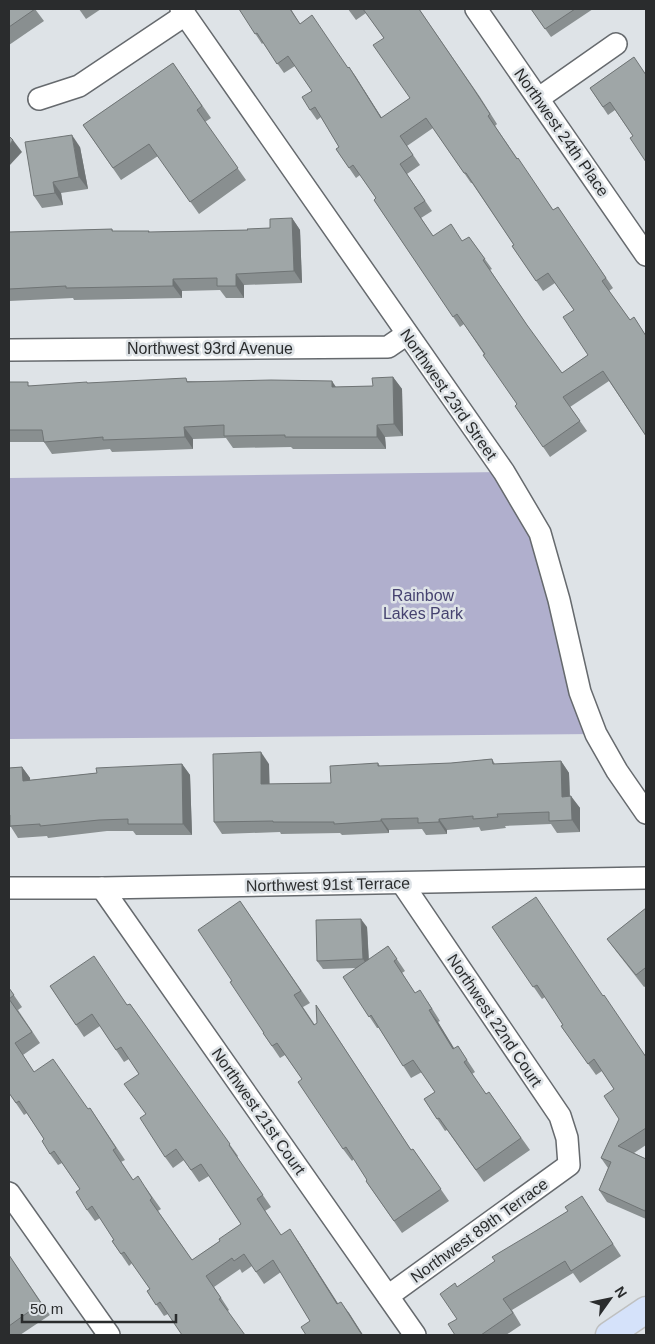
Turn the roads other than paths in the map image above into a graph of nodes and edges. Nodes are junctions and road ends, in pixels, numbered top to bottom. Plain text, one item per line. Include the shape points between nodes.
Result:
1 (476, 9) edge
2 (183, 12) edge
3 (616, 44) dead end
4 (539, 98) junction
5 (39, 99) dead end
6 (646, 255) edge
7 (407, 334) junction
8 (9, 350) edge
9 (646, 813) edge
10 (646, 878) edge
11 (402, 883) junction
12 (9, 888) edge
13 (102, 888) junction
14 (569, 1165) joint
15 (9, 1193) edge
16 (15, 1216) edge
17 (388, 1296) junction
18 (109, 1335) edge
19 (415, 1335) edge

1 - 4 street, Northwest 24th Place
2 - 5 street via 79,86
2 - 7 street, Northwest 23rd Street
3 - 4 street
4 - 6 street, Northwest 24th Place
7 - 8 street, Northwest 93rd Avenue via 388,347
7 - 9 street, Northwest 23rd Street via 504,472 540,533 580,692 596,734
10 - 11 street, Northwest 91st Terrace
11 - 13 street, Northwest 91st Terrace
11 - 14 street, Northwest 22nd Court via 560,1116 567,1138
12 - 13 street, Northwest 91st Terrace
13 - 17 street, Northwest 21st Court
14 - 17 street, Northwest 89th Terrace
15 - 16 street
16 - 18 street
17 - 19 street, Northwest 21st Court

